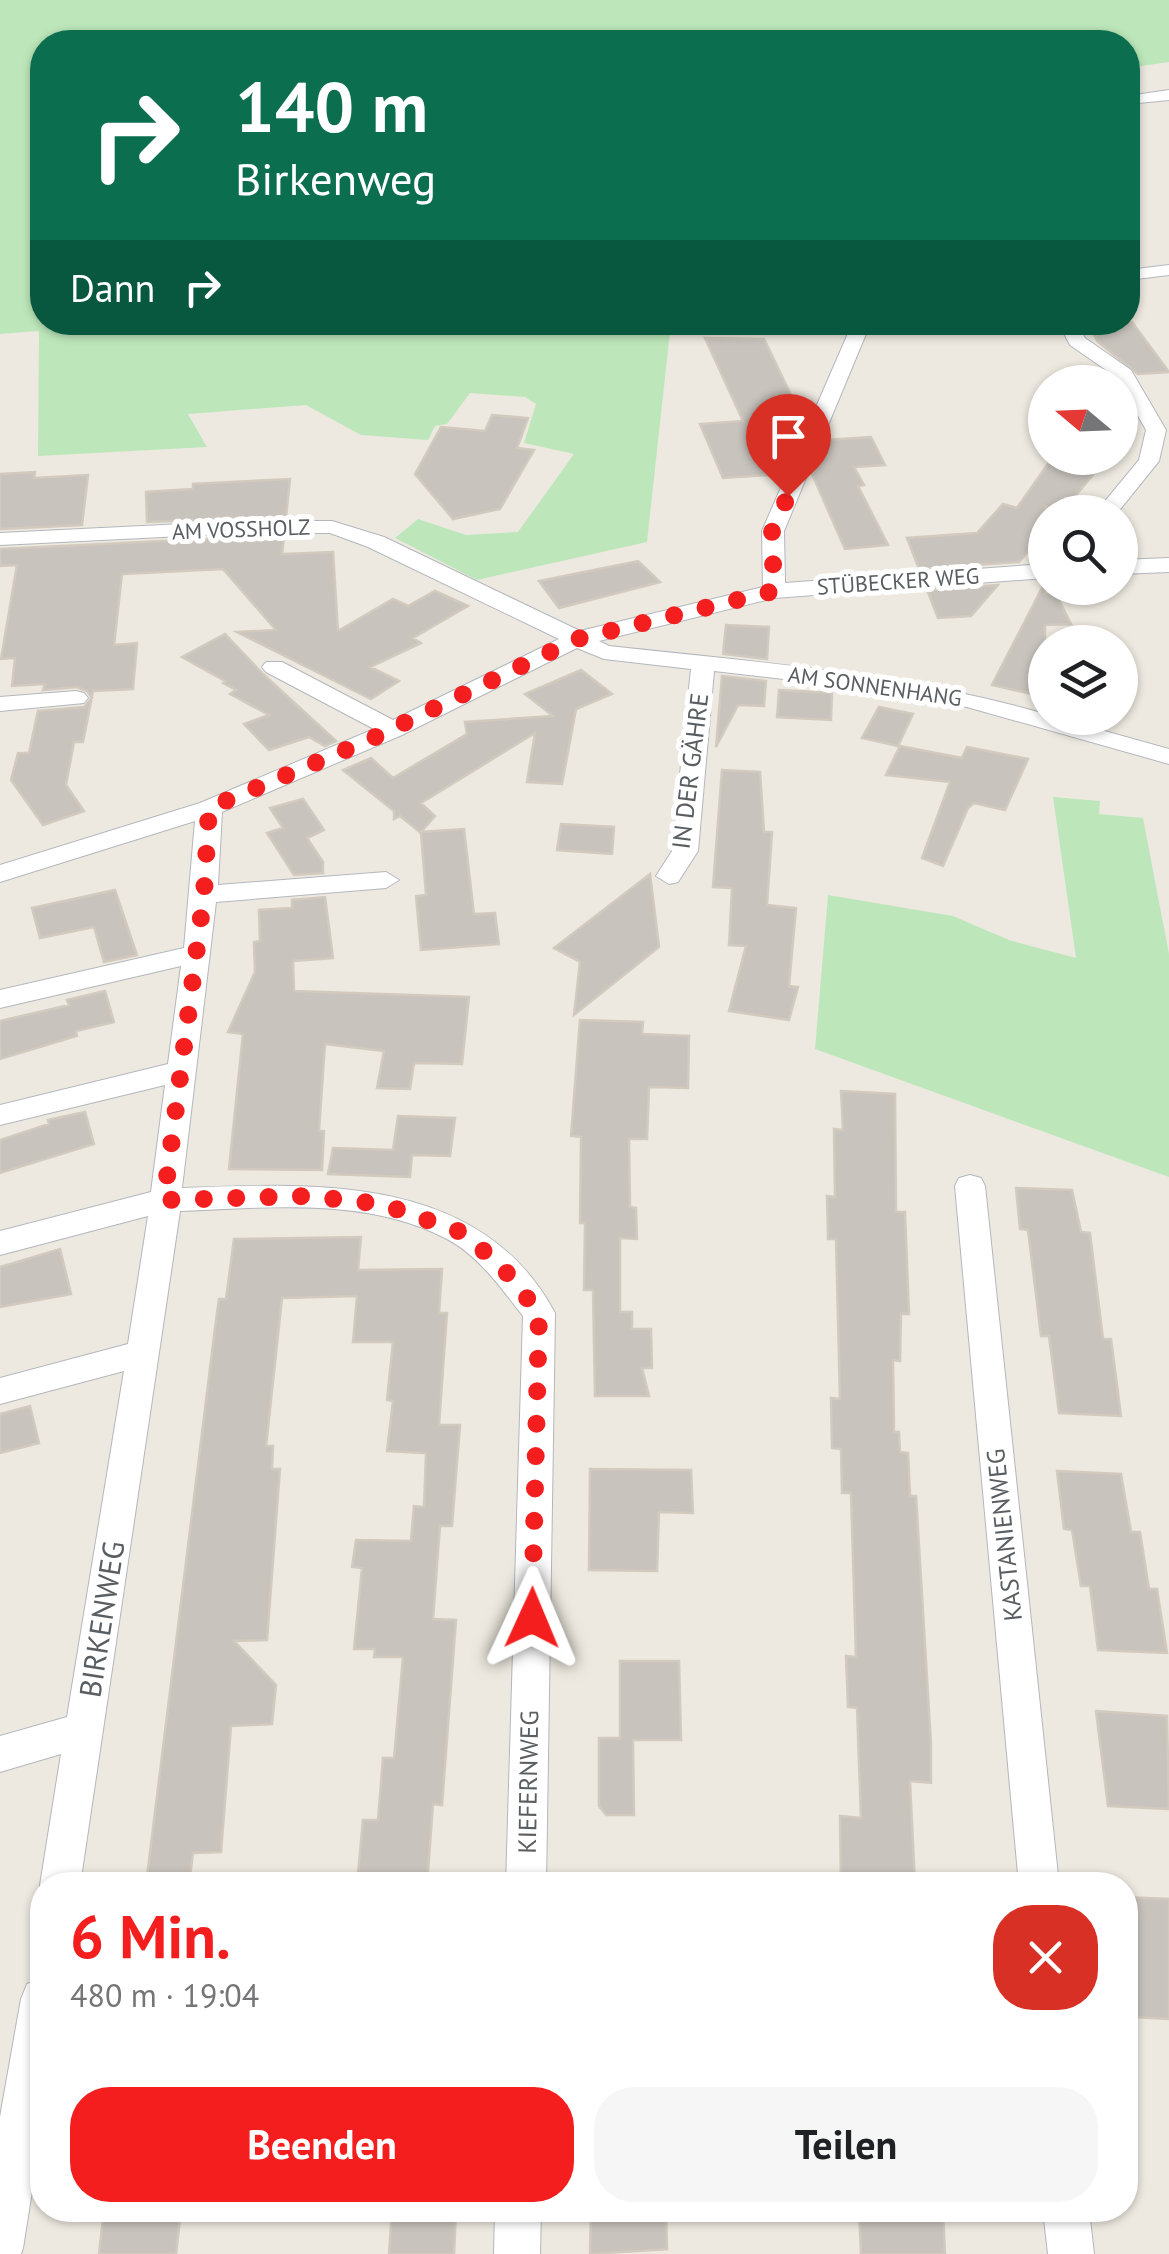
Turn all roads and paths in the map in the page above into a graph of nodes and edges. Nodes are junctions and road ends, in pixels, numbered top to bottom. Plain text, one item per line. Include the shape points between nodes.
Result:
1 (1169, 94) edge
2 (1140, 98) edge
3 (1169, 270) edge
4 (1140, 273) edge
5 (856, 335) edge
6 (1074, 335) edge
7 (1120, 495) edge
8 (0, 539) edge
9 (1169, 564) edge
10 (1138, 566) edge
11 (1028, 572) edge
12 (774, 591) junction
13 (577, 639) junction
14 (704, 664) junction
15 (274, 668) dead end
16 (76, 698) dead end
17 (0, 704) edge
18 (392, 730) junction
19 (1169, 757) edge
20 (209, 808) junction
21 (0, 874) edge
22 (669, 876) dead end
23 (386, 880) dead end
24 (204, 894) junction
25 (195, 954) junction
26 (0, 999) edge
27 (182, 1071) junction
28 (0, 1115) edge
29 (970, 1186) dead end
30 (164, 1200) junction
31 (0, 1244) edge
32 (144, 1353) junction
33 (0, 1392) edge
34 (84, 1730) junction
35 (0, 1754) edge
36 (62, 1872) edge
37 (526, 1872) edge
38 (1038, 1872) edge
39 (30, 2067) edge
40 (518, 2222) edge
41 (1067, 2222) edge
42 (2, 2227) edge
43 (517, 2254) edge
44 (1071, 2254) edge

1 - 2 street
3 - 4 street
5 - 12 street via 772,531
6 - 7 street via 1124,374 1156,430 1149,461
8 - 13 street, AM VOSSHOLZ via 332,526
9 - 10 street
11 - 12 street, STÜBECKER WEG
12 - 13 street, STÜBECKER WEG
13 - 14 street, AM SONNENHANG via 604,652
13 - 18 street, STÜBECKER WEG
14 - 19 street, AM SONNENHANG via 970,700
14 - 22 street, IN DER GÄHRE via 686,851
15 - 18 street
16 - 17 street
18 - 20 street, STÜBECKER WEG
20 - 21 street, STÜBECKER WEG
20 - 24 street, BIRKENWEG
23 - 24 street
24 - 25 street, BIRKENWEG
25 - 26 street
25 - 27 street, BIRKENWEG
27 - 28 street
27 - 30 street, BIRKENWEG
29 - 38 street, KASTANIENWEG
30 - 31 street
30 - 32 street, BIRKENWEG
30 - 37 street, KIEFERNWEG via 306,1196 382,1204 458,1231 498,1262 539,1313
32 - 33 street
32 - 34 street, BIRKENWEG
34 - 35 street
34 - 36 street, BIRKENWEG
39 - 42 street
40 - 43 street
41 - 44 street

